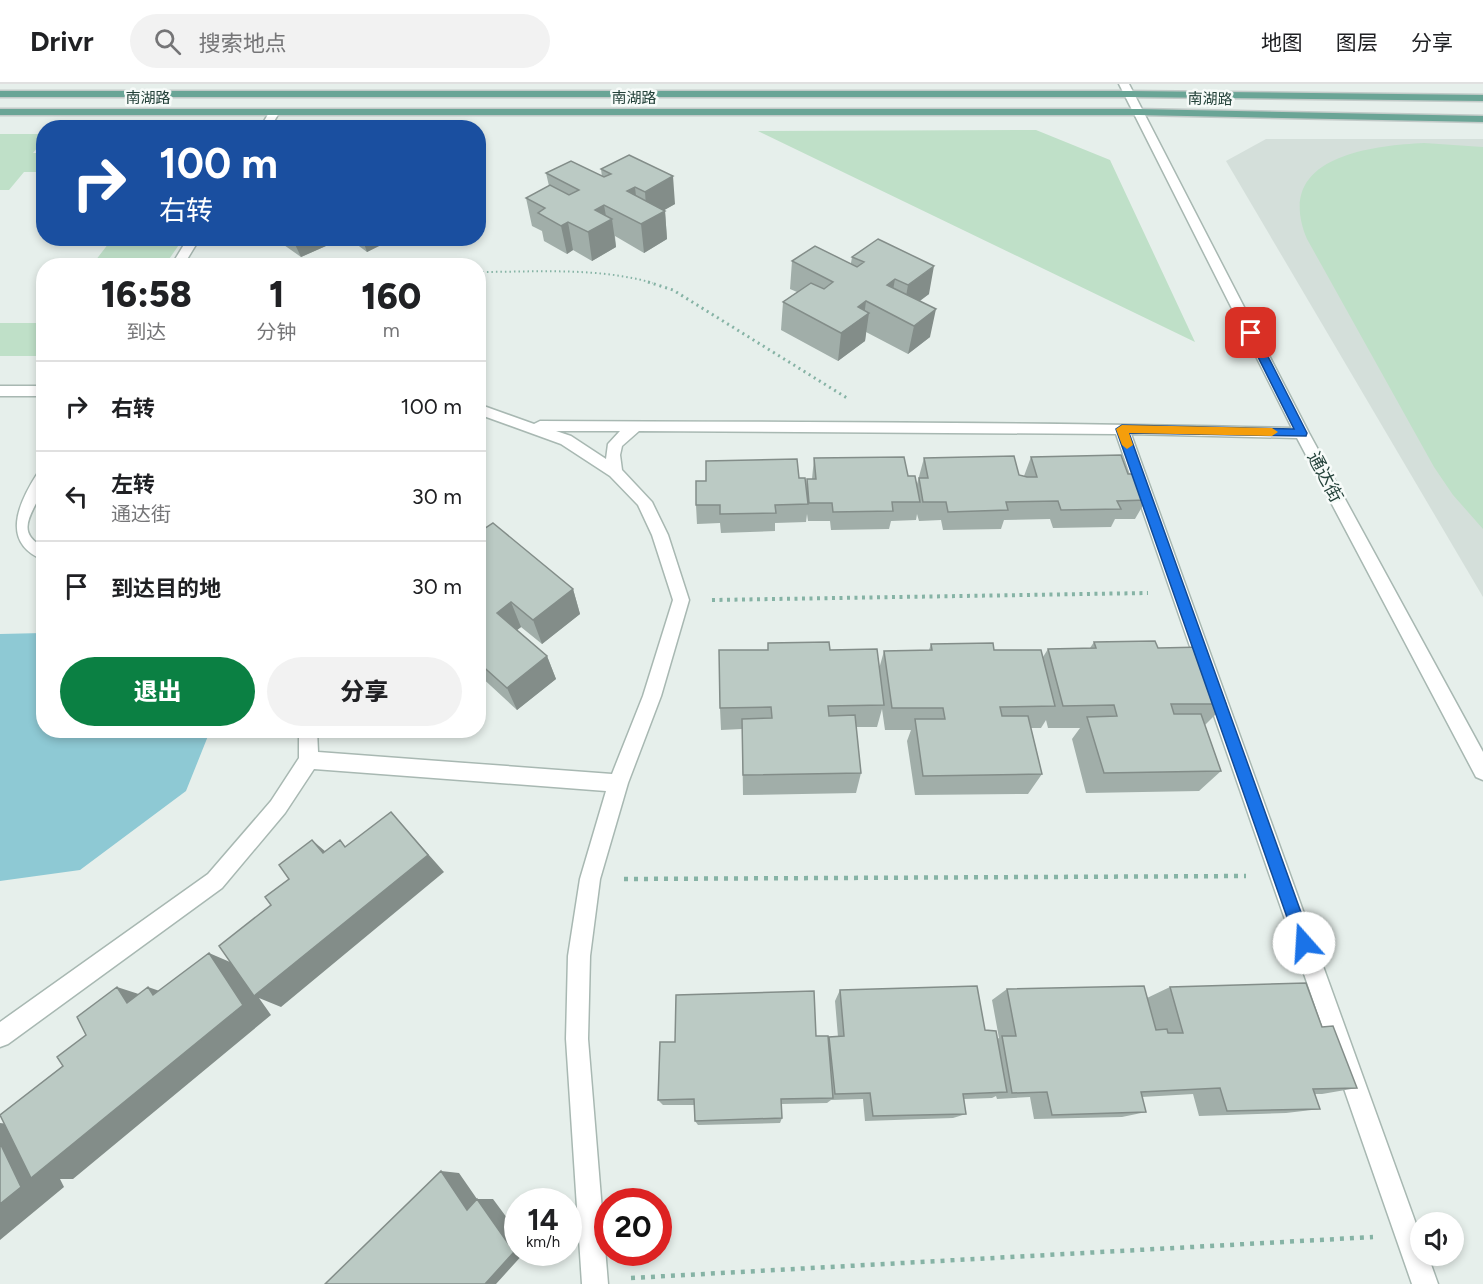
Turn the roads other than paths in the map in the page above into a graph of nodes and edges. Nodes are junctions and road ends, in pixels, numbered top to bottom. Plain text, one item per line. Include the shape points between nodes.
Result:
1 (1126, 89) edge
2 (0, 93) edge
3 (1483, 98) edge
4 (0, 112) edge
5 (1139, 112) junction
6 (274, 113) junction
7 (1483, 119) edge
8 (270, 120) edge
9 (0, 391) edge
10 (36, 391) edge
11 (486, 412) edge
12 (526, 426) junction
13 (637, 426) junction
14 (1122, 429) junction
15 (1302, 433) junction
16 (615, 472) junction
17 (36, 488) edge
18 (36, 552) edge
19 (308, 738) edge
20 (309, 760) junction
21 (1483, 771) edge
22 (618, 783) junction
23 (0, 1036) edge
24 (595, 1282) edge
25 (1425, 1284) edge

1 - 2 main road, 南湖路
1 - 3 main road, 南湖路
1 - 5 street, 通达街
4 - 6 main road, 南湖路
5 - 6 main road, 南湖路
5 - 7 main road, 南湖路
5 - 15 street, 通达街
6 - 8 street
9 - 10 street
11 - 12 street
12 - 13 street
12 - 16 street via 566,440
13 - 14 street
13 - 16 street via 616,441 611,452
14 - 15 street
14 - 25 street
15 - 21 street, 通达街
16 - 22 street via 644,502 660,535 681,600 652,696
17 - 18 street via 16,519 17,535 28,550
19 - 20 street
20 - 22 street
20 - 23 street via 278,807 215,881
22 - 24 street via 590,879 579,956 577,1039

